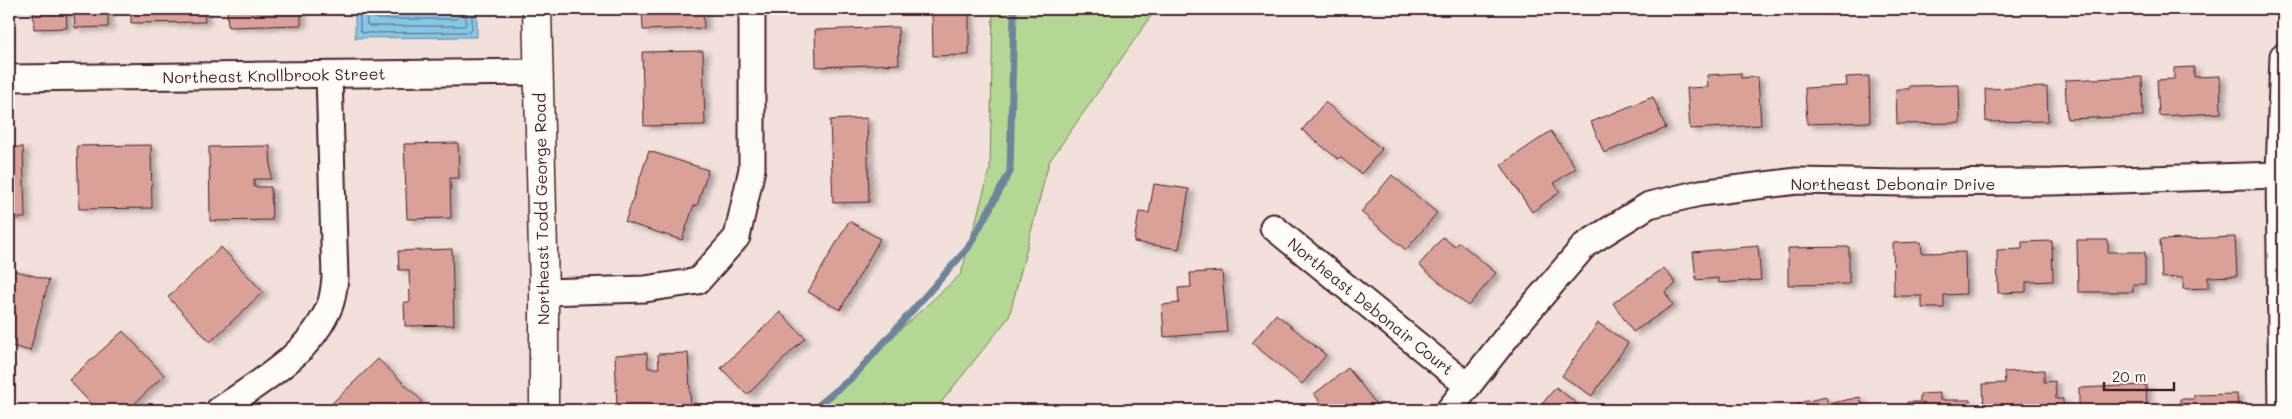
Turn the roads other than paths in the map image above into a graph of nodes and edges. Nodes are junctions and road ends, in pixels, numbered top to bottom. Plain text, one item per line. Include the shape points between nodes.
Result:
1 (537, 9) edge
2 (752, 9) edge
3 (2283, 56) edge
4 (539, 72) junction
5 (329, 75) junction
6 (9, 78) edge
7 (2279, 175) junction
8 (1274, 227) dead end
9 (544, 292) junction
10 (1468, 386) junction
11 (219, 410) edge
12 (544, 410) edge
13 (1449, 410) edge
14 (2282, 410) edge

1 - 4 main road, Northeast Todd George Road
2 - 9 street via 752,168 737,237 698,281 645,289
3 - 7 street
4 - 5 street, Northeast Knollbrook Street
4 - 9 main road, Northeast Todd George Road
5 - 6 street, Northeast Knollbrook Street
5 - 11 street via 335,278 331,303 310,341 285,365
7 - 10 street, Northeast Debonair Drive via 2052,182 1797,181 1700,193 1649,205 1585,245
7 - 14 street
8 - 10 street, Northeast Debonair Court
9 - 12 main road, Northeast Todd George Road
10 - 13 street, Northeast Debonair Drive

